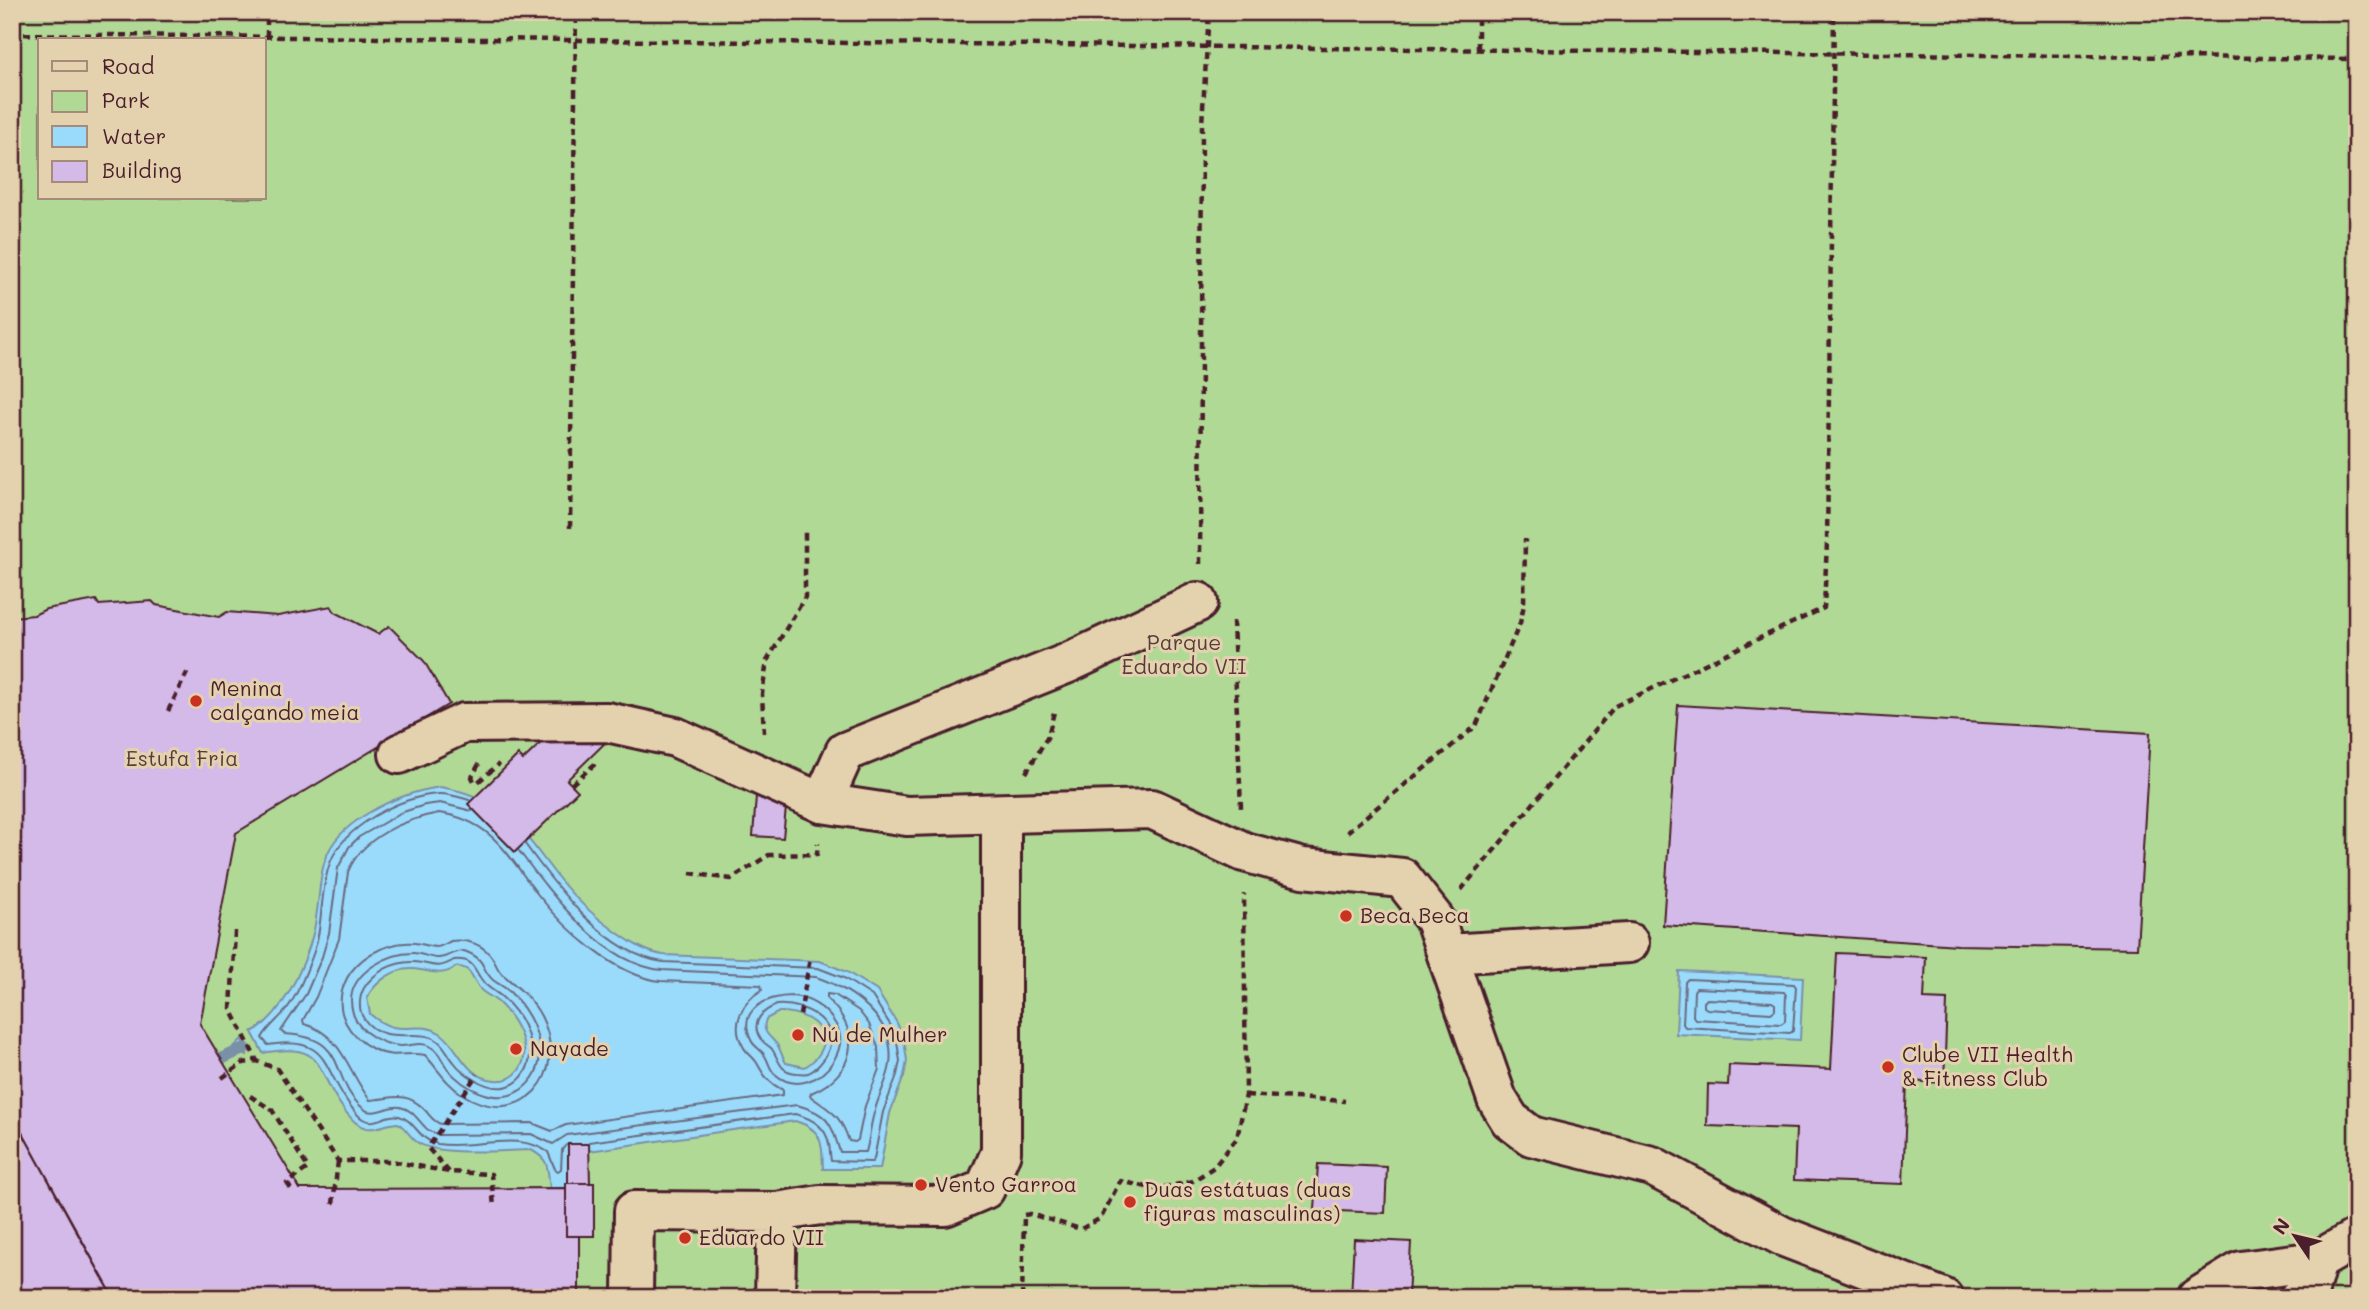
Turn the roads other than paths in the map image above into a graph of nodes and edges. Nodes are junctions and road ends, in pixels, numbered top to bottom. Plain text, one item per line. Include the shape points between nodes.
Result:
1 (1198, 602) road end
2 (399, 754) dead end
3 (822, 803) junction
4 (1001, 814) junction
5 (1441, 937) junction
6 (1629, 943) dead end
7 (777, 1212) junction
8 (2357, 1238) edge
9 (2317, 1261) junction
10 (780, 1295) edge
11 (633, 1298) edge
12 (1943, 1298) edge
13 (2197, 1298) edge
14 (2299, 1298) edge

1 - 3 street via 1068,663 845,752
2 - 3 street via 464,723 607,722 675,737
3 - 4 street via 907,816
4 - 5 street via 1152,809 1244,852 1303,868 1402,878
4 - 7 street via 1001,1152 985,1189 945,1206 820,1205
5 - 6 street
5 - 12 street via 1497,1099 1510,1120 1531,1136 1651,1166 1782,1236
7 - 10 street
7 - 11 street via 634,1211
8 - 9 street
9 - 13 street via 2241,1271
9 - 14 street via 2308,1290

